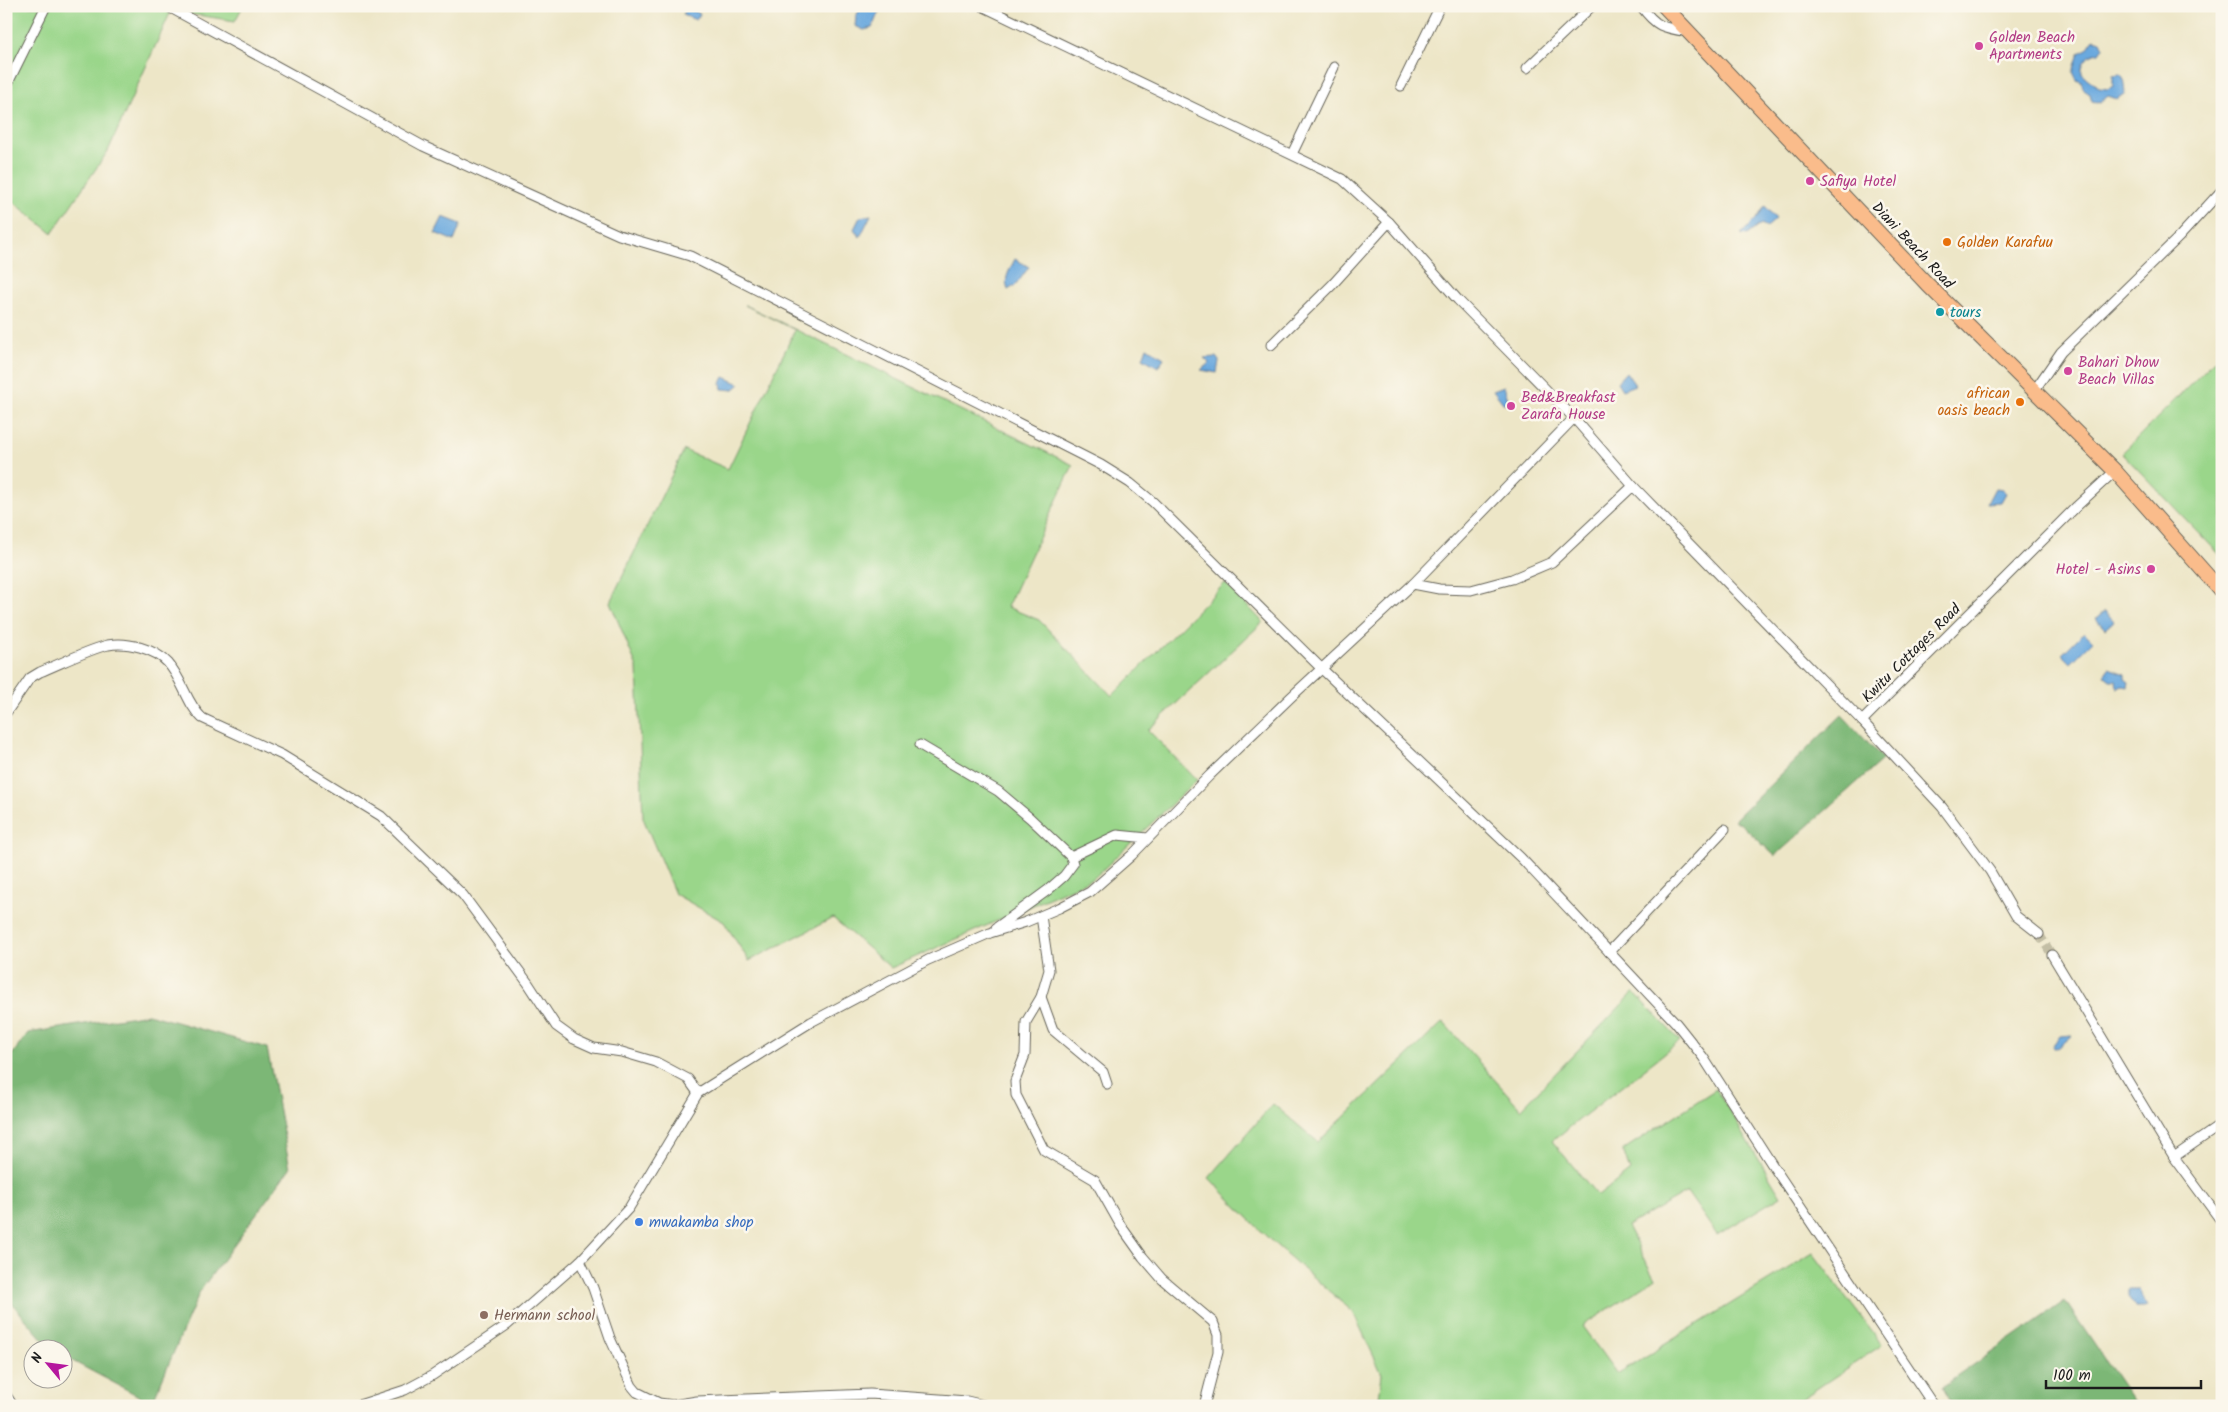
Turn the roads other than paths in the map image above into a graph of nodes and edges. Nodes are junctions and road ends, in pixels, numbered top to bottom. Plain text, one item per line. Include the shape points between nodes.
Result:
1 (46, 6) edge
2 (167, 6) edge
3 (982, 6) edge
4 (1440, 6) edge
5 (1592, 6) edge
6 (1641, 6) edge
7 (1664, 6) edge
8 (1688, 32) junction
9 (1334, 67) dead end
10 (1527, 68) dead end
11 (6, 86) edge
12 (1401, 86) dead end
13 (1292, 154) junction
14 (2222, 190) edge
15 (1389, 222) junction
16 (1271, 345) dead end
17 (2034, 391) junction
18 (1574, 418) junction
19 (2116, 471) junction
20 (1633, 486) junction
21 (1413, 584) junction
22 (2222, 592) edge
23 (1322, 669) junction
24 (6, 713) edge
25 (1862, 721) junction
26 (920, 745) dead end
27 (1725, 829) dead end
28 (1148, 838) junction
29 (1071, 858) junction
30 (1041, 916) junction
31 (990, 932) junction
32 (2039, 934) tunnel mouth
33 (1608, 952) junction
34 (2052, 955) tunnel mouth
35 (1041, 997) junction
36 (1108, 1084) dead end
37 (698, 1093) junction
38 (2222, 1124) edge
39 (2174, 1157) junction
40 (2222, 1222) edge
41 (580, 1261) junction
42 (6, 1395) edge
43 (796, 1396) junction
44 (13, 1406) edge
45 (356, 1406) edge
46 (789, 1406) edge
47 (988, 1406) edge
48 (1204, 1406) edge
49 (1934, 1406) edge

1 - 11 street
2 - 23 street via 423,146 619,235 690,256 1115,473 1153,502
3 - 13 street, Kwitu Cottages Road
4 - 12 street
5 - 10 street
6 - 8 street via 1664,28
7 - 8 main road, Diani Beach Road
8 - 17 main road, Diani Beach Road
9 - 13 street
13 - 15 street, Kwitu Cottages Road via 1342,179
14 - 17 street via 2061,352
15 - 16 street
15 - 18 street, Kwitu Cottages Road via 1458,300
17 - 19 main road, Diani Beach Road
18 - 20 street, Kwitu Cottages Road
18 - 21 street
19 - 22 main road, Diani Beach Road
19 - 25 street, Kwitu Cottages Road
20 - 21 street via 1552,562 1520,576 1471,590
20 - 25 street, Kwitu Cottages Road
21 - 23 street
23 - 28 street via 1210,774
23 - 33 street via 1521,858
24 - 37 street via 30,678 40,672 108,645 151,650 168,663 192,709 202,718 282,755 388,822 463,895 556,1026 574,1040 594,1048 656,1062 688,1079
25 - 32 street via 1942,807 1990,871 2016,916
26 - 29 street via 998,791
27 - 33 street
28 - 29 street via 1117,835
28 - 30 street via 1090,892
29 - 31 street via 1073,864 1064,876
30 - 31 street
30 - 35 street via 1048,970
31 - 37 street via 928,960 811,1022
33 - 49 street via 1703,1056
34 - 39 street
35 - 36 street via 1053,1030 1103,1072
35 - 48 street via 1026,1022 1025,1055 1015,1081 1016,1095 1044,1150 1095,1180 1143,1257 1162,1279 1213,1322 1218,1335 1218,1352
37 - 41 street via 629,1208
38 - 39 street
39 - 40 street
41 - 43 street via 619,1361 637,1392 659,1403 673,1405
41 - 45 street via 507,1325 433,1375 405,1390
42 - 44 street
43 - 46 street
43 - 47 street via 870,1394 967,1401

